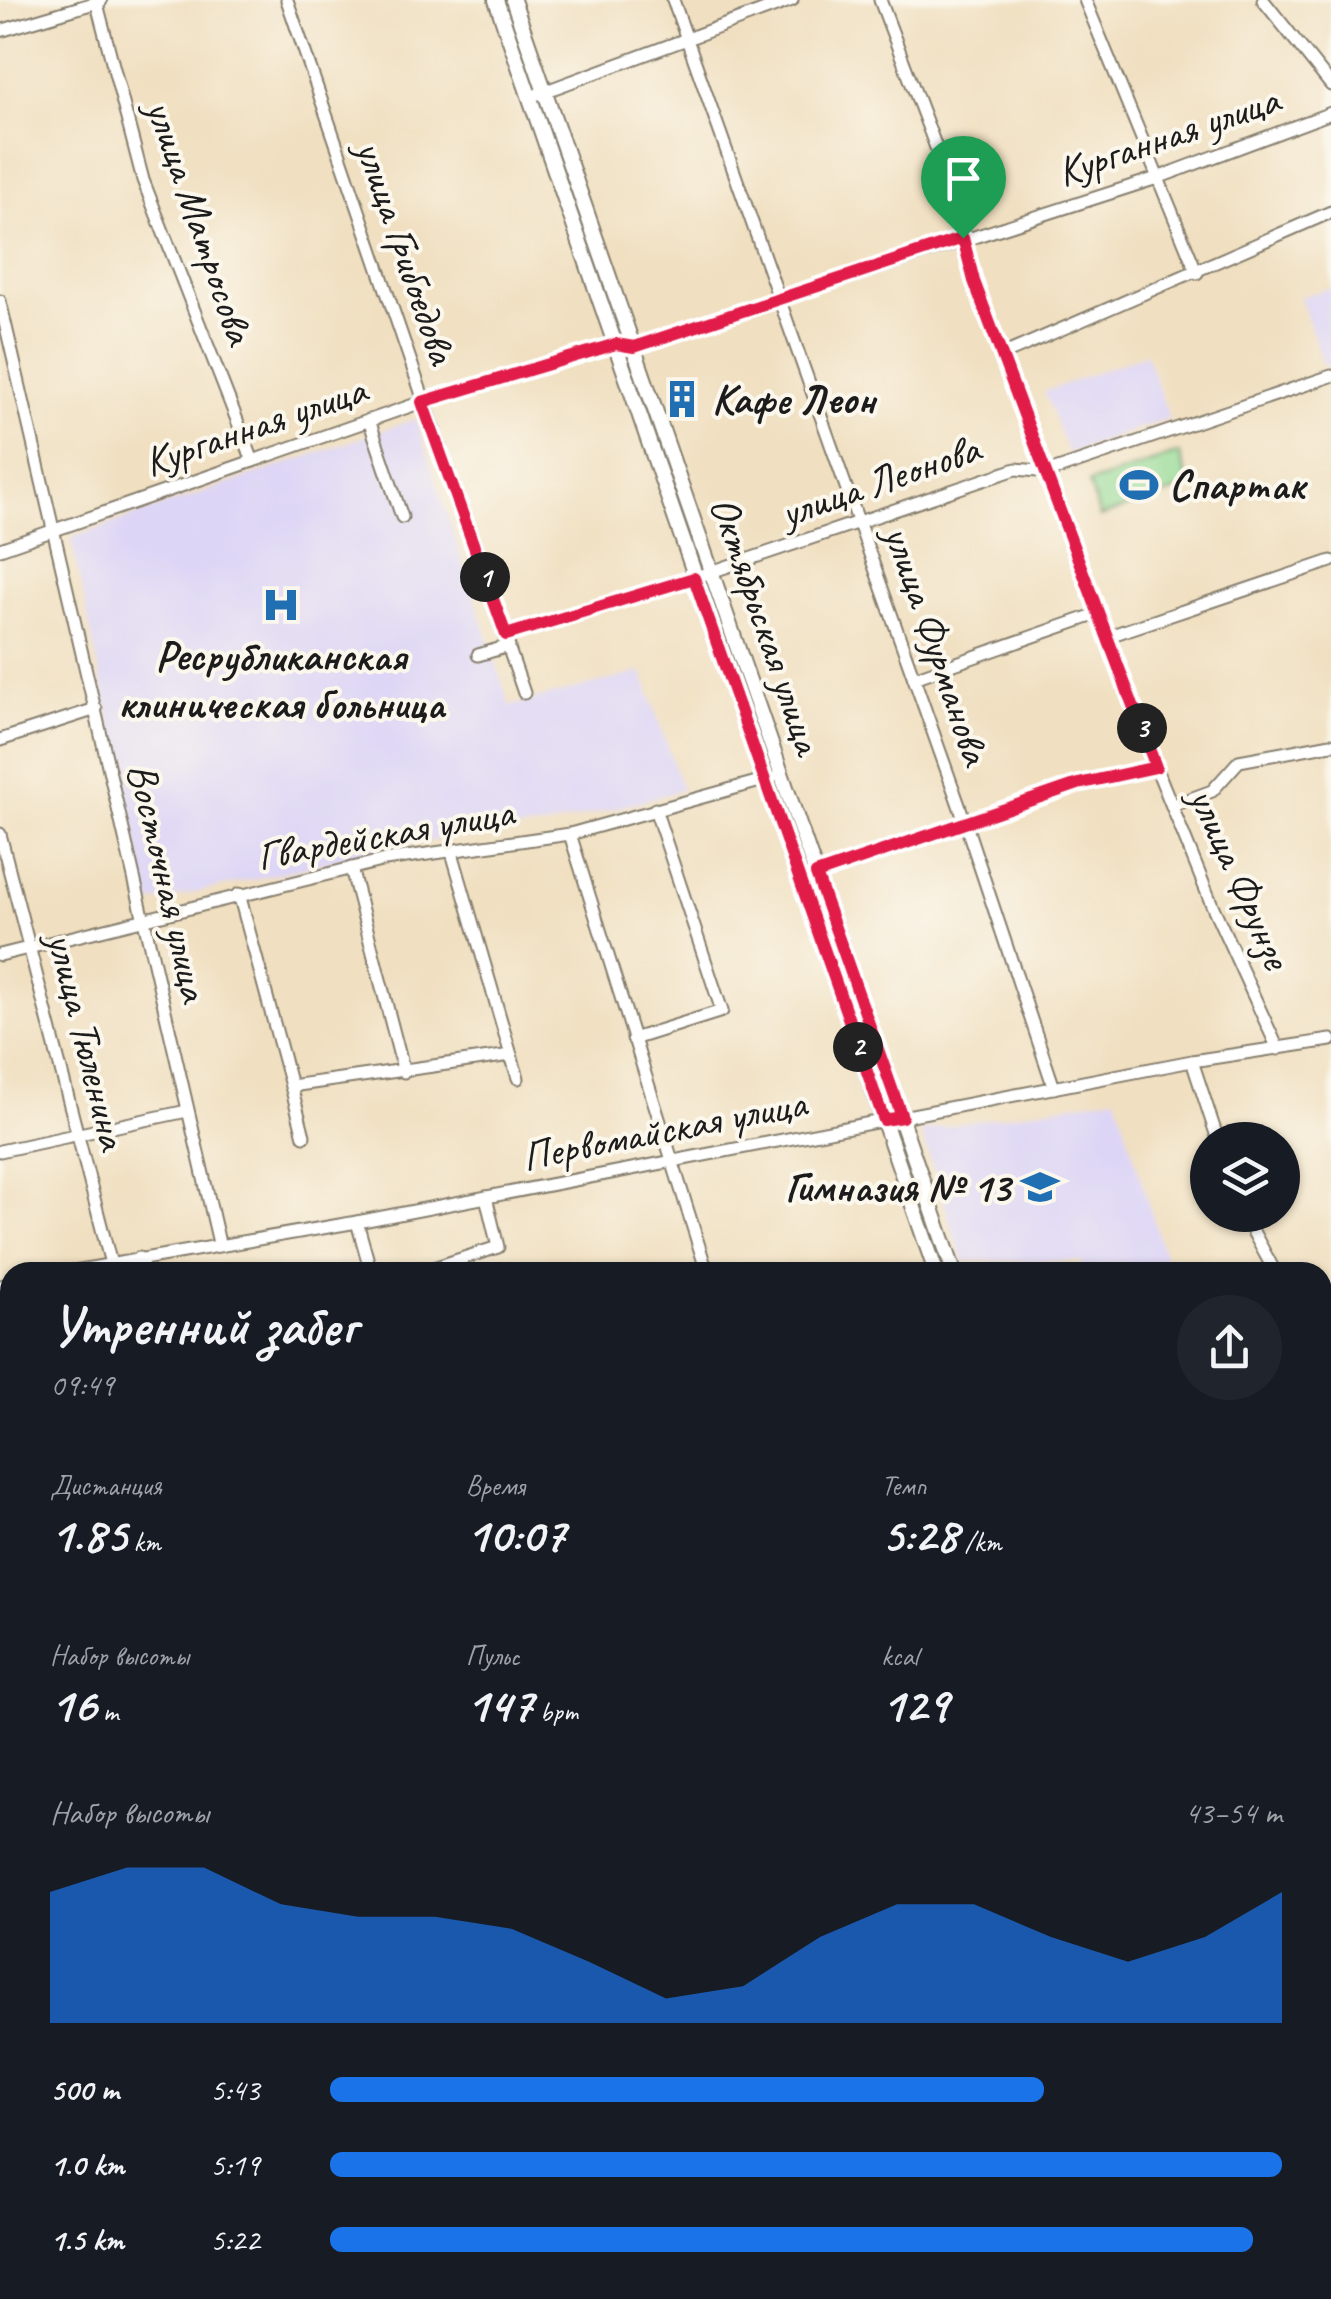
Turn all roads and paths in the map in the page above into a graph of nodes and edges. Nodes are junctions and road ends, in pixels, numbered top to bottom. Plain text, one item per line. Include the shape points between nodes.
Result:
1 (287, 0) edge
2 (496, 0) edge
3 (514, 0) edge
4 (673, 0) edge
5 (792, 0) edge
6 (880, 0) edge
7 (1085, 0) edge
8 (1263, 0) edge
9 (99, 1) edge
10 (0, 31) edge
11 (686, 40) junction
12 (1331, 85) edge
13 (545, 92) junction
14 (530, 97) junction
15 (1331, 113) edge
16 (1157, 178) junction
17 (1331, 212) edge
18 (963, 238) junction
19 (1197, 273) junction
20 (0, 301) edge
21 (780, 302) junction
22 (616, 344) junction
23 (634, 347) junction
24 (1002, 355) junction
25 (1331, 376) edge
26 (422, 402) junction
27 (369, 420) junction
28 (253, 461) junction
29 (1049, 472) junction
30 (402, 517) dead end
31 (859, 522) junction
32 (56, 529) junction
33 (0, 549) edge
34 (1331, 561) edge
35 (711, 572) junction
36 (694, 578) junction
37 (1100, 613) junction
38 (1109, 636) junction
39 (508, 640) junction
40 (478, 655) dead end
41 (914, 678) junction
42 (524, 693) dead end
43 (96, 709) junction
44 (0, 740) edge
45 (1331, 744) edge
46 (1156, 767) junction
47 (780, 775) junction
48 (763, 780) junction
49 (1174, 806) junction
50 (655, 809) junction
51 (965, 822) junction
52 (0, 834) edge
53 (570, 834) junction
54 (452, 850) junction
55 (351, 868) junction
56 (816, 874) junction
57 (239, 894) junction
58 (142, 918) junction
59 (30, 946) junction
60 (0, 955) edge
61 (633, 1038) junction
62 (1331, 1040) edge
63 (1278, 1049) junction
64 (511, 1055) junction
65 (1192, 1061) junction
66 (404, 1072) junction
67 (518, 1078) dead end
68 (291, 1086) junction
69 (1054, 1088) junction
70 (187, 1111) junction
71 (902, 1117) junction
72 (884, 1120) junction
73 (1212, 1122) edge
74 (77, 1136) junction
75 (304, 1136) dead end
76 (0, 1151) edge
77 (673, 1161) junction
78 (486, 1197) junction
79 (357, 1222) junction
80 (1253, 1232) edge
81 (219, 1244) junction
82 (139, 1258) junction
83 (110, 1262) edge
84 (120, 1262) edge
85 (140, 1262) edge
86 (368, 1262) edge
87 (453, 1262) edge
88 (703, 1262) edge
89 (933, 1262) edge
90 (951, 1262) edge
91 (1269, 1262) edge

1 - 26 street, улица Грибоедова
2 - 14 main road, Октябрьская улица
3 - 13 main road, Октябрьская улица
4 - 11 street, улица Фурманова
5 - 11 street
6 - 18 street, улица Фрунзе via 951,187
7 - 16 street
8 - 12 street
9 - 10 street
9 - 28 street, улица Матросова via 143,180
11 - 13 street
11 - 21 street, улица Фурманова
13 - 14 street
13 - 23 main road, Октябрьская улица
14 - 22 main road, Октябрьская улица
15 - 16 street, Курганная улица
16 - 18 street, Курганная улица
16 - 19 street
17 - 19 street
18 - 21 street, Курганная улица
18 - 24 street, улица Фрунзе
19 - 24 street
20 - 32 street, Восточная улица
21 - 23 street, Курганная улица
21 - 31 street, улица Фурманова
22 - 23 street, Курганная улица
22 - 26 street, Курганная улица
22 - 36 main road, Октябрьская улица
23 - 35 main road, Октябрьская улица
24 - 29 street, улица Фрунзе
25 - 29 street, улица Леонова
26 - 27 street, Курганная улица
26 - 39 street, улица Грибоедова
27 - 28 street, Курганная улица
27 - 30 street
28 - 32 street, Курганная улица
29 - 31 street, улица Леонова via 1016,468
29 - 37 street, улица Фрунзе
31 - 35 street, улица Леонова
31 - 41 street, улица Фурманова
32 - 33 street, Курганная улица
32 - 43 street, Восточная улица
34 - 38 street
35 - 36 street, улица Леонова
35 - 47 main road, Октябрьская улица
36 - 39 street, улица Леонова
36 - 48 main road, Октябрьская улица
37 - 38 street, улица Фрунзе
37 - 41 street
38 - 46 street, улица Фрунзе
39 - 40 street, улица Леонова
39 - 42 street, улица Грибоедова
41 - 51 street, улица Фурманова
43 - 44 street
43 - 58 street, Восточная улица
45 - 49 street via 1239,760 1212,791
46 - 49 street, улица Фрунзе
46 - 51 street via 1078,784
47 - 48 street, Гвардейская улица
47 - 56 main road, Октябрьская улица
48 - 50 street, Гвардейская улица
48 - 72 main road, Октябрьская улица
49 - 63 street, улица Фрунзе
50 - 53 street, Гвардейская улица
50 - 61 street via 722,1010
51 - 56 street
51 - 69 street, улица Фурманова
52 - 59 street, улица Тюленина
53 - 54 street, Гвардейская улица
53 - 61 street
54 - 55 street, Гвардейская улица
54 - 64 street
55 - 57 street, Гвардейская улица
55 - 66 street
56 - 71 main road, Октябрьская улица
57 - 58 street, Гвардейская улица
57 - 68 street
58 - 59 street, Гвардейская улица
58 - 70 street, Восточная улица
59 - 60 street, Гвардейская улица
59 - 74 street, улица Тюленина
61 - 77 street
62 - 63 street, Первомайская улица
63 - 65 street, Первомайская улица
64 - 66 street
64 - 67 street
65 - 69 street, Первомайская улица
65 - 73 street
66 - 68 street
68 - 75 street
69 - 71 street, Первомайская улица
70 - 74 street
70 - 81 street, Восточная улица
71 - 72 street, Первомайская улица
71 - 90 main road, Октябрьская улица
72 - 77 street, Первомайская улица
72 - 89 main road, Октябрьская улица
74 - 76 street
74 - 83 street, улица Тюленина
77 - 78 street, Первомайская улица
77 - 88 street
78 - 79 street, Первомайская улица
78 - 87 street via 498,1248
79 - 81 street, Первомайская улица
79 - 86 street
80 - 91 street
81 - 82 street, Первомайская улица
82 - 84 street, Первомайская улица
82 - 85 street

